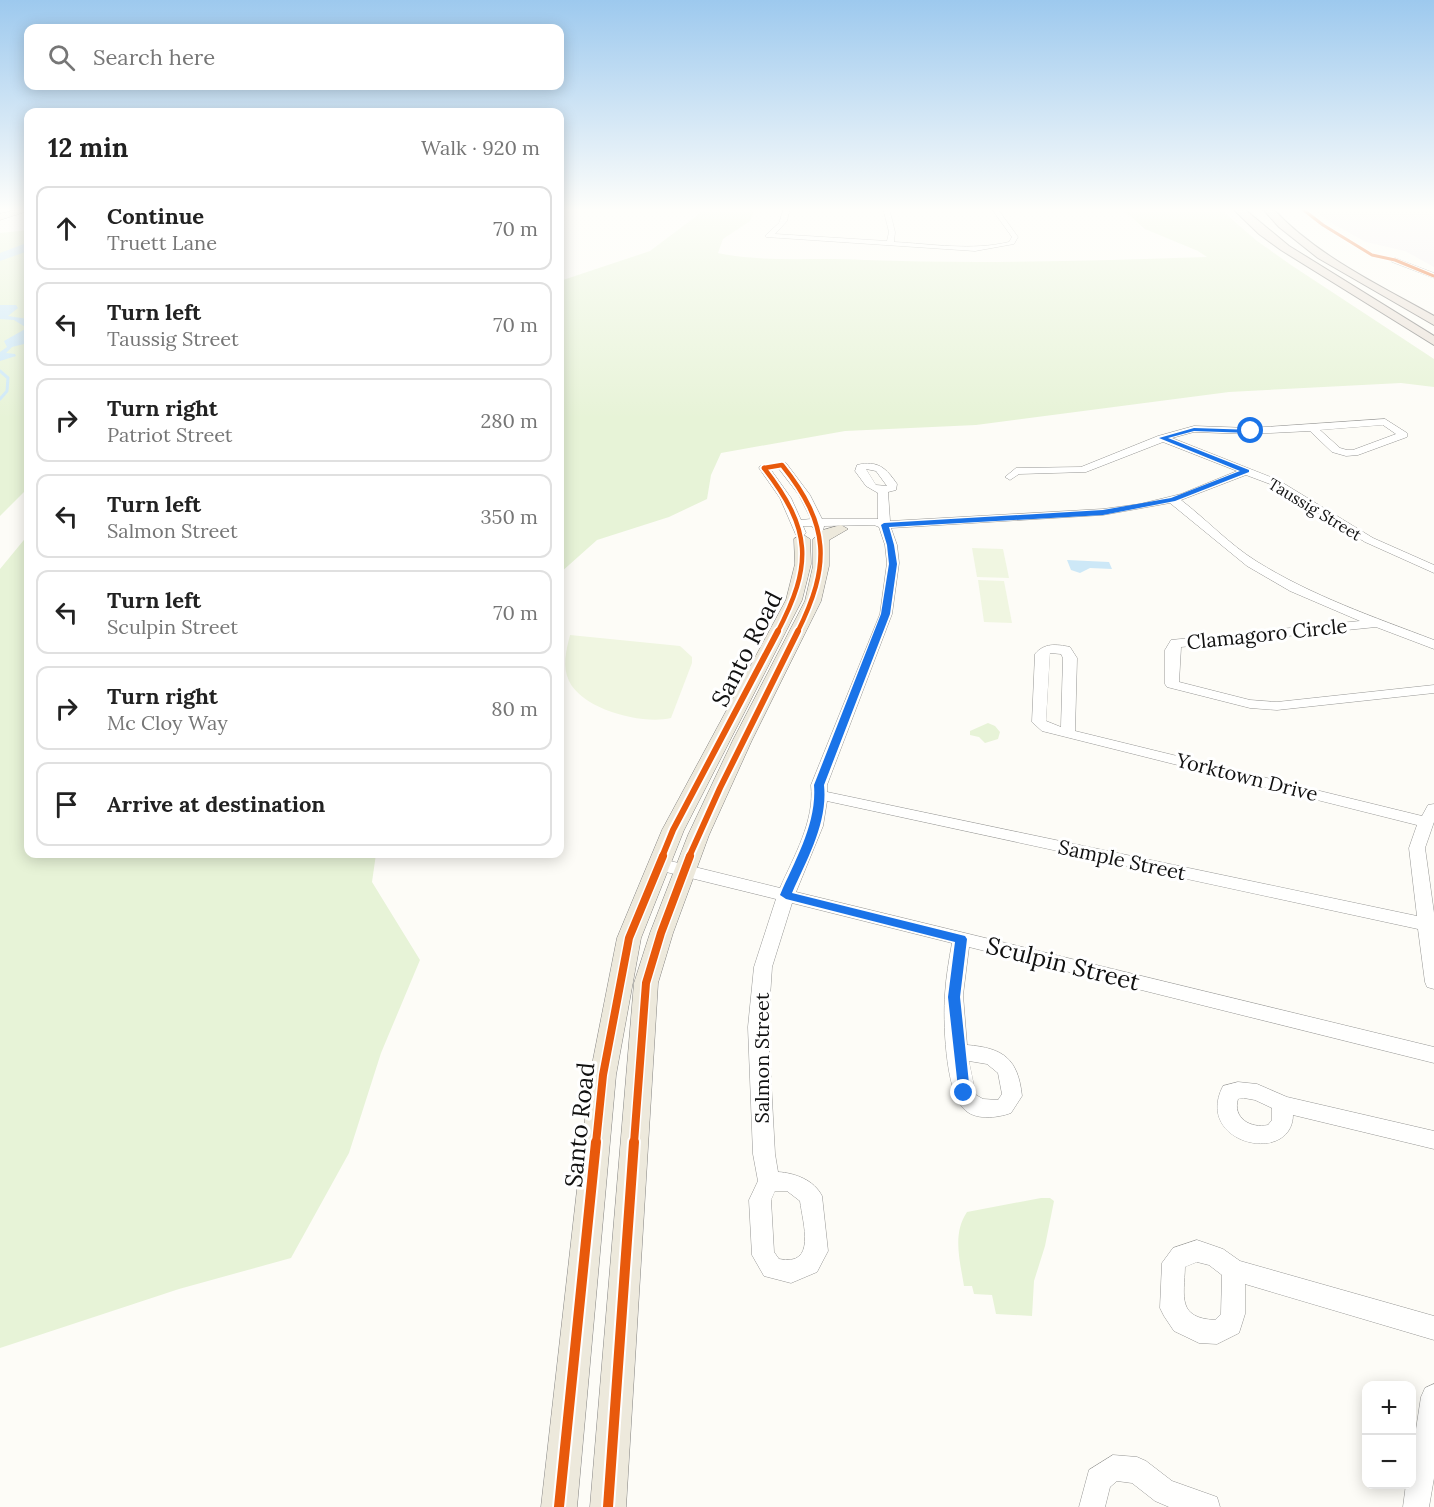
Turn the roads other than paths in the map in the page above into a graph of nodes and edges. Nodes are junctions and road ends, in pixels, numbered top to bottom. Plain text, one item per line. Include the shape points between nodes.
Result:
1 (1332, 278) edge
2 (1362, 278) edge
3 (1434, 321) edge
4 (1434, 341) edge
5 (1312, 428) junction
6 (1162, 438) junction
7 (1246, 471) junction
8 (1010, 477) dead end
9 (883, 492) dead end
10 (1173, 500) junction
11 (884, 525) junction
12 (816, 530) junction
13 (1434, 569) edge
14 (1378, 623) junction
15 (1434, 645) edge
16 (1434, 689) edge
17 (1068, 733) junction
18 (820, 795) junction
19 (1430, 815) edge
20 (658, 864) junction
21 (683, 870) junction
22 (786, 895) junction
23 (1425, 924) junction
24 (961, 939) junction
25 (1434, 982) edge
26 (958, 1053) dead end
27 (1434, 1055) edge
28 (1282, 1104) dead end
29 (1434, 1140) edge
30 (769, 1180) dead end
31 (1234, 1270) dead end
32 (1434, 1328) edge
33 (1434, 1397) edge
34 (1165, 1499) edge
35 (559, 1507) edge
36 (608, 1507) edge
37 (1092, 1507) edge
38 (1207, 1507) edge
39 (1416, 1507) edge

1 - 4 highway
2 - 3 highway
5 - 5 street via 1336,450 1346,453 1403,435 1385,422
5 - 6 street via 1194,429
6 - 7 street, Taussig Street
6 - 8 street via 1082,470 1016,471
7 - 10 street
7 - 13 street, Taussig Street via 1274,482 1369,540
9 - 11 street, Salmon Street
10 - 11 street via 1103,512
10 - 14 street via 1263,571 1306,595
11 - 12 street via 875,522
11 - 12 street via 878,529
11 - 18 street, Salmon Street via 893,564 886,614 819,785
12 - 12 street, Santo Road via 815,514 782,465 764,468
12 - 20 main road, Santo Road via 794,600
12 - 21 main road, Santo Road via 821,566 813,601
14 - 15 street
14 - 16 street, Clamagoro Circle via 1176,643 1172,650 1172,684 1250,704 1277,706
17 - 17 street, Yorktown Drive via 1070,658 1065,650 1047,649 1042,654 1039,722
17 - 19 street, Yorktown Drive
18 - 22 street, Salmon Street via 815,826
18 - 23 street, Sample Street
19 - 23 street via 1417,848
20 - 21 street, Sculpin Street
20 - 35 main road, Santo Road via 629,938 603,1075
21 - 22 street, Sculpin Street
21 - 36 main road, Santo Road via 646,983
22 - 24 street, Sculpin Street
22 - 30 street, Salmon Street via 763,967 758,1027 764,1154
23 - 25 street
24 - 26 street via 954,997
24 - 27 street, Sculpin Street
28 - 29 street
31 - 32 street
33 - 39 street
34 - 37 street via 1137,1470 1113,1468 1098,1479
34 - 38 street

